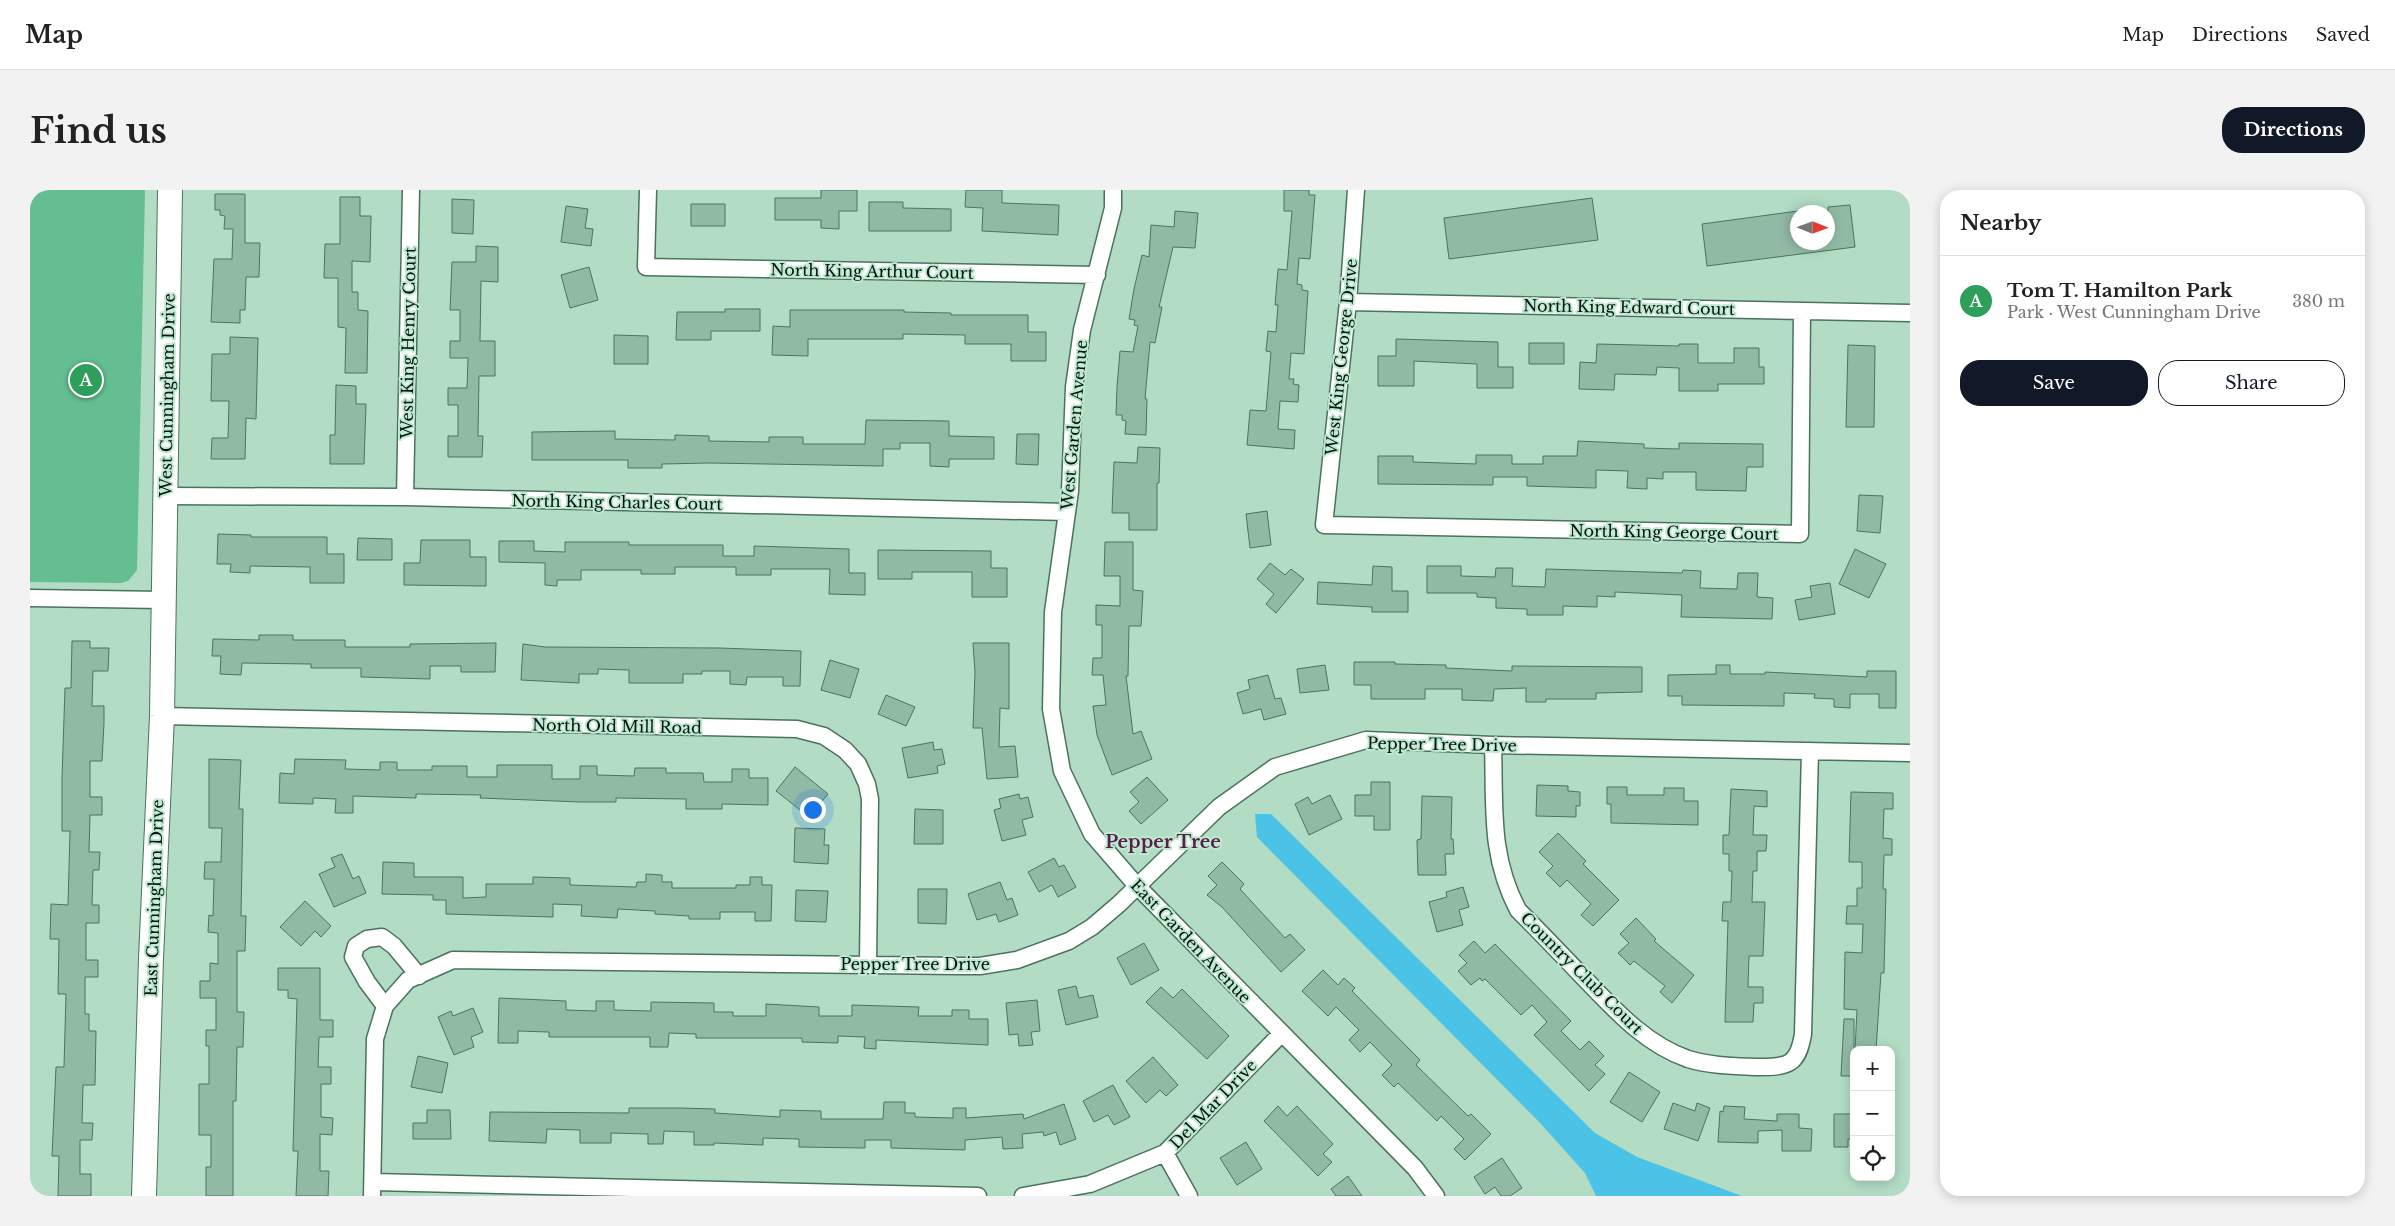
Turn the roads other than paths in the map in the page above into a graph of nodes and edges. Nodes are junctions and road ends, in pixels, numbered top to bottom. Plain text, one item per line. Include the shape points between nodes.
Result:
1 (170, 190) edge
2 (412, 190) edge
3 (648, 190) edge
4 (1113, 190) edge
5 (1356, 190) edge
6 (1097, 276) junction
7 (1348, 302) junction
8 (1802, 310) junction
9 (1910, 313) edge
10 (166, 496) junction
11 (405, 497) junction
12 (1067, 512) junction
13 (1324, 525) joint
14 (30, 598) edge
15 (162, 600) junction
16 (1052, 633) joint
17 (162, 716) junction
18 (1493, 746) junction
19 (1810, 751) junction
20 (1910, 753) edge
21 (1137, 886) junction
22 (868, 964) junction
23 (419, 976) junction
24 (385, 1006) junction
25 (1281, 1034) junction
26 (1165, 1153) junction
27 (372, 1189) edge
28 (144, 1196) edge
29 (978, 1196) edge
30 (1023, 1196) edge
31 (1189, 1196) edge
32 (1436, 1196) edge

1 - 10 street, West Cunningham Drive
2 - 11 street, West King Henry Court
3 - 6 street, North King Arthur Court via 646,267
4 - 6 street, West Garden Avenue via 1113,208
5 - 7 street, West King George Drive
6 - 12 street, West Garden Avenue via 1082,330 1074,387
7 - 8 street, North King Edward Court
7 - 13 street, West King George Drive
8 - 9 street, North King Edward Court
8 - 13 street, North King George Court via 1800,534
10 - 11 street, North King Charles Court
10 - 15 street, West Cunningham Drive
11 - 12 street, North King Charles Court
12 - 16 street, West Garden Avenue
14 - 15 street
15 - 17 street, East Cunningham Drive
16 - 21 street, East Garden Avenue via 1051,709 1062,771 1092,834
17 - 22 street, North Old Mill Road via 797,729 824,736 853,757 862,771 870,799
17 - 28 street, East Cunningham Drive
18 - 19 street, Pepper Tree Drive
18 - 19 street, Country Club Court via 1496,849 1518,910 1617,1012 1652,1042 1688,1059 1705,1063 1763,1067 1788,1064 1801,1048
18 - 21 street, Pepper Tree Drive via 1366,740 1275,767 1219,806
19 - 20 street, Pepper Tree Drive
21 - 22 street, Pepper Tree Drive via 1092,927 1051,949 1017,960 980,966
21 - 25 street, East Garden Avenue
22 - 23 street, Pepper Tree Drive via 454,960
23 - 24 street, Pepper Tree Drive via 408,980
23 - 24 street via 394,946 382,937 367,939 356,946 353,957
24 - 27 street, Pepper Tree Drive via 375,1040
25 - 26 street, Del Mar Drive
25 - 32 street, East Garden Avenue via 1415,1168
26 - 30 street, Del Mar Drive via 1090,1184
26 - 31 street
27 - 29 street

